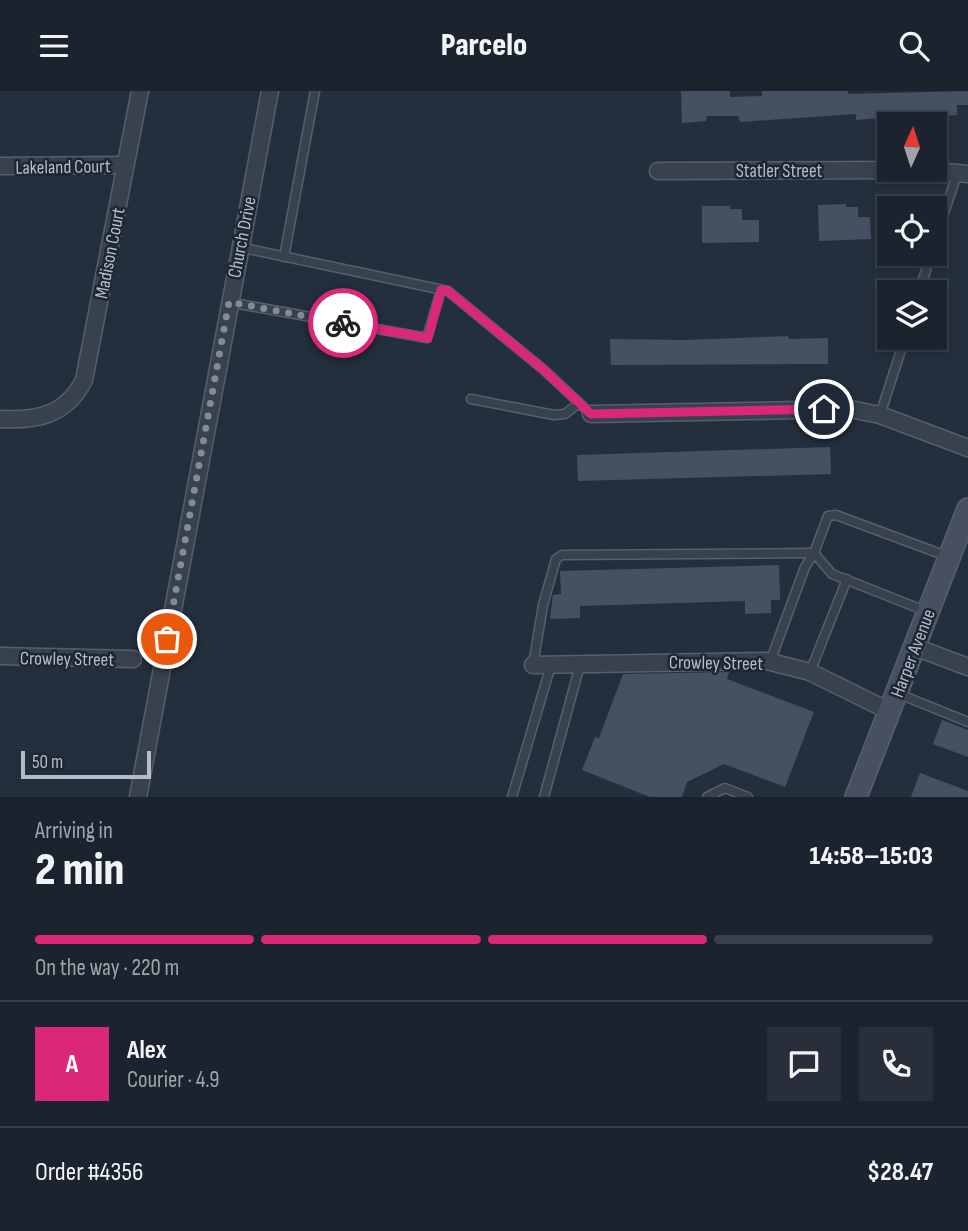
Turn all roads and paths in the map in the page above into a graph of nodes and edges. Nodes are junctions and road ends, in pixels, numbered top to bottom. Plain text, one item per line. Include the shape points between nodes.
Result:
1 (140, 91) edge
2 (270, 91) edge
3 (315, 91) edge
4 (125, 165) junction
5 (0, 166) edge
6 (877, 170) edge
7 (658, 171) dead end
8 (963, 173) edge
9 (947, 212) edge
10 (239, 247) junction
11 (284, 257) junction
12 (441, 290) junction
13 (229, 302) junction
14 (901, 350) edge
15 (471, 399) dead end
16 (585, 408) junction
17 (880, 415) junction
18 (0, 419) edge
19 (968, 448) edge
20 (968, 509) edge
21 (814, 553) junction
22 (949, 558) junction
23 (847, 579) junction
24 (928, 612) junction
25 (915, 647) junction
26 (0, 656) edge
27 (133, 659) dead end
28 (769, 662) junction
29 (580, 664) junction
30 (533, 665) joint
31 (551, 665) junction
32 (968, 667) edge
33 (810, 672) junction
34 (893, 702) junction
35 (968, 722) edge
36 (859, 796) edge
37 (138, 797) edge
38 (512, 797) edge
39 (544, 797) edge
40 (707, 797) edge
41 (748, 797) edge

1 - 4 street, Madison Court
2 - 10 street, Church Drive
3 - 11 lane
4 - 5 street, Lakeland Court
4 - 18 street, Madison Court via 84,380 64,408 31,420
6 - 7 street, Statler Street
8 - 9 lane
10 - 11 lane
10 - 13 street, Church Drive
11 - 12 lane
12 - 13 lane via 428,338
12 - 16 lane via 448,291
13 - 37 street, Church Drive
14 - 17 lane
15 - 16 lane via 554,415
16 - 17 street via 850,408
17 - 19 street
20 - 22 main road, Harper Avenue
21 - 22 lane via 828,516 836,515
21 - 23 lane via 832,573
21 - 28 lane
21 - 30 lane via 562,555 556,559 543,605
22 - 24 main road, Harper Avenue
23 - 24 lane
23 - 33 lane
24 - 25 main road, Harper Avenue
25 - 32 street
25 - 34 main road, Harper Avenue
26 - 27 street, Crowley Street
28 - 29 street, Crowley Street
28 - 33 street, Crowley Street
29 - 31 street, Crowley Street
29 - 39 lane
30 - 31 street, Crowley Street
31 - 38 lane
33 - 34 street, Crowley Street
34 - 35 lane
34 - 36 main road, Harper Avenue
40 - 41 lane via 725,788

